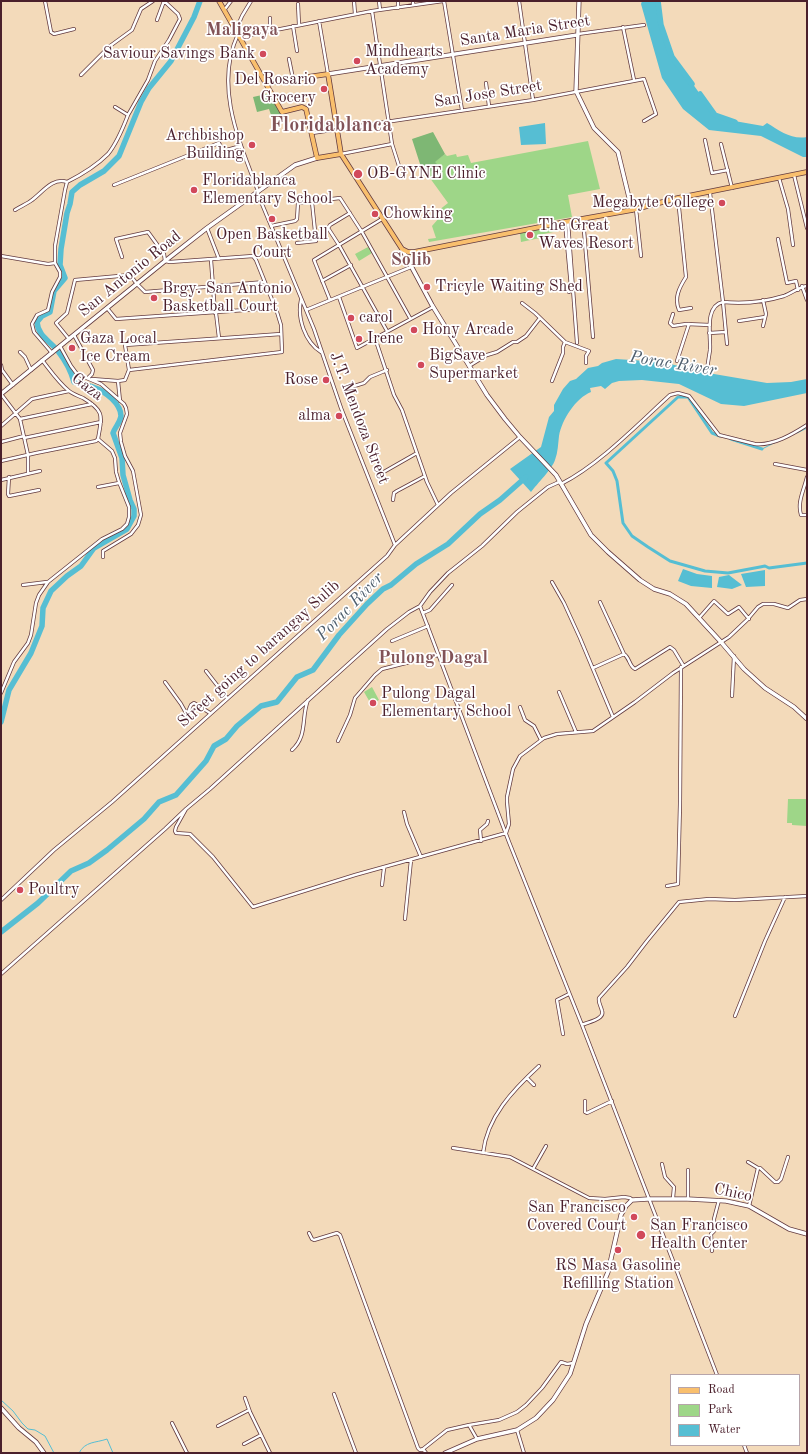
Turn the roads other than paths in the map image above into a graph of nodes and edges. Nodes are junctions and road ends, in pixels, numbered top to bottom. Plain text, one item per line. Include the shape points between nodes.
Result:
1 (45, 1) edge
2 (153, 1) edge
3 (164, 1) edge
4 (219, 1) edge
5 (231, 1) edge
6 (250, 1) edge
7 (354, 1) edge
8 (378, 1) edge
9 (398, 1) edge
10 (413, 1) edge
11 (444, 1) edge
12 (519, 1) edge
13 (580, 1) edge
14 (428, 2) edge
15 (298, 4) dead end
16 (413, 6) junction
17 (398, 8) junction
18 (224, 9) junction
19 (380, 10) junction
20 (372, 11) junction
21 (355, 15) junction
22 (270, 18) dead end
23 (157, 20) dead end
24 (318, 21) junction
25 (299, 25) junction
26 (644, 25) dead end
27 (293, 26) junction
28 (623, 28) junction
29 (74, 30) dead end
30 (270, 30) junction
31 (237, 31) junction
32 (577, 34) junction
33 (524, 44) junction
34 (297, 51) dead end
35 (452, 55) junction
36 (289, 59) dead end
37 (381, 66) junction
38 (328, 74) junction
39 (81, 75) dead end
40 (293, 79) junction
41 (634, 80) junction
42 (266, 83) junction
43 (486, 83) dead end
44 (576, 91) junction
45 (533, 100) junction
46 (489, 106) junction
47 (115, 107) dead end
48 (462, 110) junction
49 (128, 115) junction
50 (389, 121) junction
51 (644, 121) dead end
52 (336, 129) junction
53 (311, 133) junction
54 (705, 140) dead end
55 (392, 144) junction
56 (721, 144) dead end
57 (241, 146) junction
58 (341, 154) junction
59 (317, 158) junction
60 (399, 166) dead end
61 (728, 170) junction
62 (807, 172) edge
63 (794, 175) junction
64 (779, 178) junction
65 (67, 182) junction
66 (114, 185) dead end
67 (732, 188) junction
68 (257, 191) junction
69 (710, 192) junction
70 (678, 198) junction
71 (312, 202) junction
72 (634, 209) junction
73 (15, 210) dead end
74 (350, 213) junction
75 (383, 218) junction
76 (583, 218) junction
77 (566, 221) junction
78 (271, 226) junction
79 (207, 228) junction
80 (807, 228) edge
81 (362, 232) junction
82 (778, 239) dead end
83 (297, 243) dead end
84 (339, 245) junction
85 (794, 245) dead end
86 (402, 249) junction
87 (1, 256) edge
88 (641, 256) dead end
89 (122, 257) dead end
90 (219, 259) junction
91 (165, 260) junction
92 (211, 260) junction
93 (55, 263) junction
94 (350, 265) junction
95 (411, 267) junction
96 (388, 277) junction
97 (322, 281) junction
98 (265, 282) junction
99 (137, 284) junction
100 (213, 286) junction
101 (802, 286) junction
102 (807, 286) edge
103 (363, 287) junction
104 (798, 290) junction
105 (569, 292) dead end
106 (339, 297) junction
107 (301, 300) junction
108 (330, 300) junction
109 (763, 300) junction
110 (807, 300) edge
111 (723, 302) junction
112 (522, 303) dead end
113 (433, 307) junction
114 (107, 308) junction
115 (274, 308) junction
116 (691, 308) dead end
117 (306, 310) junction
118 (216, 313) junction
119 (673, 314) dead end
120 (410, 318) junction
121 (540, 318) junction
122 (765, 318) junction
123 (739, 321) dead end
124 (689, 324) junction
125 (710, 325) junction
126 (763, 326) dead end
127 (387, 331) junction
128 (726, 332) junction
129 (709, 333) junction
130 (281, 334) junction
131 (74, 335) junction
132 (593, 337) dead end
133 (219, 338) junction
134 (375, 338) junction
135 (69, 339) junction
136 (565, 342) junction
137 (577, 343) dead end
138 (727, 344) dead end
139 (60, 346) junction
140 (20, 352) dead end
141 (53, 352) junction
142 (321, 352) junction
143 (42, 360) junction
144 (677, 361) dead end
145 (586, 363) dead end
146 (1, 365) edge
147 (469, 366) junction
148 (707, 369) dead end
149 (2, 370) edge
150 (31, 370) junction
151 (129, 370) junction
152 (387, 370) junction
153 (90, 378) junction
154 (118, 381) junction
155 (552, 381) dead end
156 (12, 385) junction
157 (351, 387) dead end
158 (69, 391) junction
159 (1, 394) edge
160 (120, 401) junction
161 (92, 404) junction
162 (16, 413) junction
163 (20, 419) junction
164 (101, 422) junction
165 (807, 425) edge
166 (1, 426) edge
167 (24, 437) junction
168 (520, 438) junction
169 (98, 439) junction
170 (1, 442) edge
171 (418, 453) junction
172 (28, 455) junction
173 (1, 461) edge
174 (775, 464) dead end
175 (807, 470) edge
176 (40, 471) dead end
177 (28, 473) junction
178 (382, 473) dead end
179 (425, 476) junction
180 (10, 478) junction
181 (807, 478) edge
182 (1, 480) edge
183 (119, 483) junction
184 (560, 483) junction
185 (98, 487) dead end
186 (39, 490) dead end
187 (393, 500) dead end
188 (438, 505) junction
189 (807, 515) edge
190 (395, 545) junction
191 (103, 557) dead end
192 (48, 582) junction
193 (552, 582) dead end
194 (452, 584) dead end
195 (24, 585) dead end
196 (807, 599) edge
197 (600, 602) dead end
198 (420, 606) junction
199 (423, 613) junction
200 (699, 618) junction
201 (749, 619) junction
202 (428, 626) junction
203 (392, 641) dead end
204 (721, 642) junction
205 (624, 654) junction
206 (438, 655) junction
207 (734, 656) junction
208 (682, 666) junction
209 (593, 668) junction
210 (206, 671) dead end
211 (165, 682) dead end
212 (559, 692) dead end
213 (1, 693) edge
214 (732, 696) dead end
215 (227, 698) junction
216 (308, 700) junction
217 (520, 706) dead end
218 (211, 713) junction
219 (613, 717) junction
220 (807, 719) edge
221 (576, 732) junction
222 (541, 740) junction
223 (338, 741) dead end
224 (292, 750) dead end
225 (186, 809) junction
226 (404, 812) dead end
227 (488, 821) dead end
228 (506, 833) junction
229 (481, 841) junction
230 (421, 857) junction
231 (411, 860) junction
232 (384, 868) junction
233 (382, 885) dead end
234 (667, 886) dead end
235 (807, 896) edge
236 (785, 897) junction
237 (1, 900) edge
238 (405, 919) dead end
239 (1, 974) edge
240 (569, 994) junction
241 (734, 1016) dead end
242 (582, 1025) junction
243 (563, 1034) dead end
244 (539, 1066) dead end
245 (527, 1078) junction
246 (534, 1085) dead end
247 (585, 1101) dead end
248 (612, 1101) junction
249 (546, 1146) dead end
250 (453, 1148) dead end
251 (483, 1153) junction
252 (788, 1157) dead end
253 (748, 1162) dead end
254 (662, 1164) dead end
255 (758, 1168) junction
256 (532, 1169) junction
257 (688, 1170) dead end
258 (648, 1198) junction
259 (673, 1198) junction
260 (688, 1199) junction
261 (632, 1200) junction
262 (719, 1200) junction
263 (749, 1206) junction
264 (308, 1233) dead end
265 (807, 1234) edge
266 (712, 1251) dead end
267 (574, 1363) junction
268 (717, 1374) edge
269 (334, 1394) dead end
270 (245, 1398) dead end
271 (1, 1408) edge
272 (249, 1410) junction
273 (172, 1423) dead end
274 (469, 1425) junction
275 (218, 1426) dead end
276 (517, 1430) junction
277 (261, 1435) junction
278 (477, 1439) junction
279 (244, 1444) dead end
280 (423, 1449) junction
281 (44, 1453) edge
282 (187, 1453) edge
283 (270, 1453) edge
284 (356, 1453) edge
285 (426, 1453) edge
286 (445, 1453) edge
287 (524, 1453) edge

1 - 29 street via 51,32 54,34
2 - 39 street via 141,10 132,30 110,46
3 - 23 street
3 - 49 street via 180,19
4 - 18 main road
5 - 18 street
6 - 31 street, J.T. Mendoza Street
7 - 21 street
8 - 19 street
9 - 17 street
10 - 16 street
11 - 14 street
11 - 35 street
12 - 33 street
13 - 32 street
14 - 16 street
15 - 25 street
16 - 17 street
17 - 19 street
18 - 31 main road
19 - 20 street
20 - 21 street
20 - 37 street
21 - 24 street
22 - 30 street
24 - 25 street
24 - 38 street
25 - 27 street
26 - 28 street, Santa Maria Street
27 - 30 street
27 - 34 street
28 - 32 street, Santa Maria Street
28 - 41 street
30 - 31 street
31 - 42 main road
31 - 57 street, J.T. Mendoza Street via 228,77 230,111
32 - 33 street, Santa Maria Street
32 - 44 street
33 - 35 street, Santa Maria Street
33 - 45 street
35 - 37 street, Santa Maria Street
35 - 48 street
36 - 40 street
37 - 38 street, Santa Maria Street
37 - 50 street
38 - 40 main road, Santa Maria Street
38 - 52 main road
40 - 42 main road, Santa Maria Street
41 - 44 street, San Jose Street
41 - 51 street, San Jose Street via 644,79 656,114
42 - 53 main road via 282,112 304,108 306,110
43 - 46 street
44 - 45 street, San Jose Street
44 - 72 street via 594,128 618,152
45 - 46 street, San Jose Street
46 - 48 street, San Jose Street
47 - 49 street
48 - 50 street, San Jose Street
49 - 65 street via 108,153
50 - 52 street, San Jose Street
50 - 55 street
52 - 53 street, San Jose Street
52 - 58 main road
53 - 59 main road
54 - 61 street via 712,173
55 - 58 street
55 - 60 street
56 - 61 street
57 - 66 street via 223,151 219,143
57 - 68 street, J.T. Mendoza Street
58 - 59 main road
58 - 75 main road
59 - 68 street, San Antonio Road via 295,165
61 - 67 street
62 - 63 main road
63 - 64 main road
63 - 80 street
64 - 67 main road
64 - 85 street via 788,209
65 - 73 street via 52,184
65 - 93 street via 58,224
67 - 69 main road
68 - 78 street, J.T. Mendoza Street
68 - 79 street, San Antonio Road
69 - 70 main road
69 - 111 street
70 - 72 main road
70 - 116 street via 686,277 679,288 676,303 679,310
71 - 74 street via 340,198
71 - 78 street via 298,203 295,221
71 - 83 street via 316,242
72 - 76 main road
72 - 88 street
74 - 81 street
74 - 84 street via 328,228
75 - 81 street
75 - 86 main road
76 - 77 main road
76 - 132 street
77 - 86 main road via 414,252
77 - 105 street via 571,287
77 - 137 street
78 - 107 street, J.T. Mendoza Street
79 - 90 street
79 - 91 street, San Antonio Road
81 - 84 street
81 - 96 street
82 - 104 street via 787,283 796,281
84 - 94 street
84 - 97 street via 314,260
86 - 95 street
87 - 93 street
89 - 91 street via 116,239 148,232 164,254
90 - 92 street
90 - 98 street via 255,257
91 - 92 street
91 - 99 street, San Antonio Road
92 - 100 street
93 - 141 street via 60,277 52,292 49,307 47,311 37,315 32,324 34,332
94 - 97 street
94 - 103 street
95 - 96 street
95 - 113 street
96 - 103 street
96 - 120 street
97 - 108 street
98 - 100 street
98 - 115 street
99 - 100 street via 145,292
99 - 114 street, San Antonio Road
99 - 135 street via 130,275 75,280 67,314 56,323
100 - 118 street
101 - 102 street
101 - 104 street
101 - 110 street
103 - 106 street
103 - 127 street
104 - 109 street
106 - 108 street
106 - 134 street via 357,348
107 - 117 street, J.T. Mendoza Street
107 - 142 street via 301,323 315,349
108 - 117 street
109 - 111 street via 743,304
109 - 122 street
111 - 125 street via 716,305 711,313
111 - 128 street
112 - 121 street
113 - 120 street
113 - 147 street
114 - 118 street via 116,319
114 - 131 street, San Antonio Road
115 - 118 street
115 - 130 street via 281,325
117 - 142 street, J.T. Mendoza Street
118 - 133 street
119 - 124 street via 671,325
120 - 127 street
121 - 136 street
121 - 147 street via 526,336
122 - 123 street
122 - 126 street
124 - 125 street
124 - 144 street
125 - 129 street
127 - 134 street
128 - 129 street
128 - 138 street
129 - 148 street
130 - 133 street
130 - 151 street via 282,352
131 - 135 street, San Antonio Road
131 - 153 street via 93,370
133 - 151 street via 125,345
134 - 152 street
135 - 139 street, San Antonio Road
136 - 145 street via 589,351
136 - 155 street
139 - 141 street, San Antonio Road
139 - 153 street via 73,369 80,376
140 - 150 street
141 - 143 street, San Antonio Road
142 - 190 street, J.T. Mendoza Street
143 - 150 street, San Antonio Road
143 - 158 street, Gaza
146 - 149 street
147 - 168 street via 491,401
149 - 156 street
150 - 156 street, San Antonio Road
151 - 154 street via 126,379
152 - 157 street
152 - 171 street via 394,395
153 - 154 street
153 - 160 street
154 - 160 street
156 - 159 street, San Antonio Road
158 - 161 street, Gaza
158 - 162 street via 35,398
159 - 162 street
160 - 191 street via 127,414 120,433 121,442 133,471 141,515 138,525 131,534 103,551
161 - 163 street
161 - 164 street, Gaza via 99,411
162 - 163 street
162 - 166 street
163 - 167 street
164 - 167 street
164 - 169 street, Gaza
165 - 184 street via 779,440 756,444 719,435 689,396 674,394 596,461 575,477
167 - 170 street
167 - 172 street
168 - 184 street via 554,473
168 - 188 street, Street going to barangay Sulib
169 - 172 street
169 - 183 street via 114,454
171 - 178 street
171 - 179 street
172 - 173 street
172 - 177 street
174 - 175 street
176 - 177 street
177 - 180 street
179 - 187 street via 397,490
179 - 188 street
180 - 182 street
180 - 186 street via 9,496
181 - 189 street via 802,491 800,510 801,515
183 - 185 street
183 - 192 street via 129,507 127,524 102,539
184 - 198 street via 548,487 517,512 482,546 448,573
184 - 200 street via 590,535 640,580 686,604
188 - 190 street, Street going to barangay Sulib
190 - 215 street, Street going to barangay Sulib via 387,556
192 - 195 street
192 - 213 street via 36,603 28,643 14,662
193 - 209 street
194 - 199 street via 430,610
196 - 201 street via 800,600 788,608 763,604
197 - 205 street
198 - 199 street
198 - 216 street via 387,629
199 - 202 street
200 - 201 street via 714,601 728,614 739,607
200 - 204 street
201 - 204 street
202 - 203 street
202 - 206 street
204 - 207 street
204 - 208 street
205 - 208 street via 635,669 670,647
205 - 209 street
206 - 223 street via 382,669 355,698
206 - 228 street
207 - 214 street
207 - 220 street via 765,688
208 - 219 street
208 - 234 street via 678,884
209 - 219 street
210 - 215 street
211 - 218 street via 186,713 194,703
212 - 221 street
215 - 218 street, Street going to barangay Sulib
216 - 224 street via 304,710 302,737
216 - 225 street
217 - 222 street via 525,720 534,726
218 - 237 street, Street going to barangay Sulib via 54,850
219 - 221 street via 593,731
221 - 222 street via 557,734
222 - 228 street via 520,756 512,769 507,802 509,824
225 - 232 street via 176,827 176,833 190,834 253,907
225 - 239 street
226 - 230 street
227 - 229 street via 480,830
228 - 229 street
228 - 240 street
229 - 230 street
230 - 231 street
231 - 232 street
231 - 238 street
232 - 233 street
235 - 236 street
236 - 241 street
236 - 242 street via 679,902 599,998 602,1016
240 - 242 street
240 - 243 street via 557,1000
242 - 248 street
244 - 245 street
245 - 246 street
245 - 251 street via 508,1097 498,1112 488,1130
247 - 248 street via 587,1113
248 - 258 street
249 - 256 street
250 - 251 street
251 - 256 street via 510,1157
252 - 255 street via 778,1182
253 - 255 street
254 - 259 street via 665,1177 674,1187
255 - 263 street
256 - 261 street via 589,1198 624,1197
257 - 260 street
258 - 259 street, Chico
258 - 261 street, Chico
258 - 268 street
259 - 260 street, Chico
260 - 262 street, Chico
261 - 267 street via 621,1216 608,1272 586,1324
262 - 263 street, Chico
262 - 266 street via 714,1231 711,1234
263 - 265 street, Chico via 789,1229
264 - 280 street via 312,1240 337,1233 340,1235 418,1448
267 - 274 street via 561,1362 542,1388 517,1412 499,1420
267 - 276 street via 562,1389 553,1400 536,1418
269 - 284 street
270 - 272 street
271 - 281 street
272 - 275 street
272 - 277 street
273 - 282 street
274 - 278 street
274 - 280 street via 447,1430
276 - 278 street
276 - 287 street
277 - 279 street
277 - 283 street
278 - 286 street
280 - 285 street

